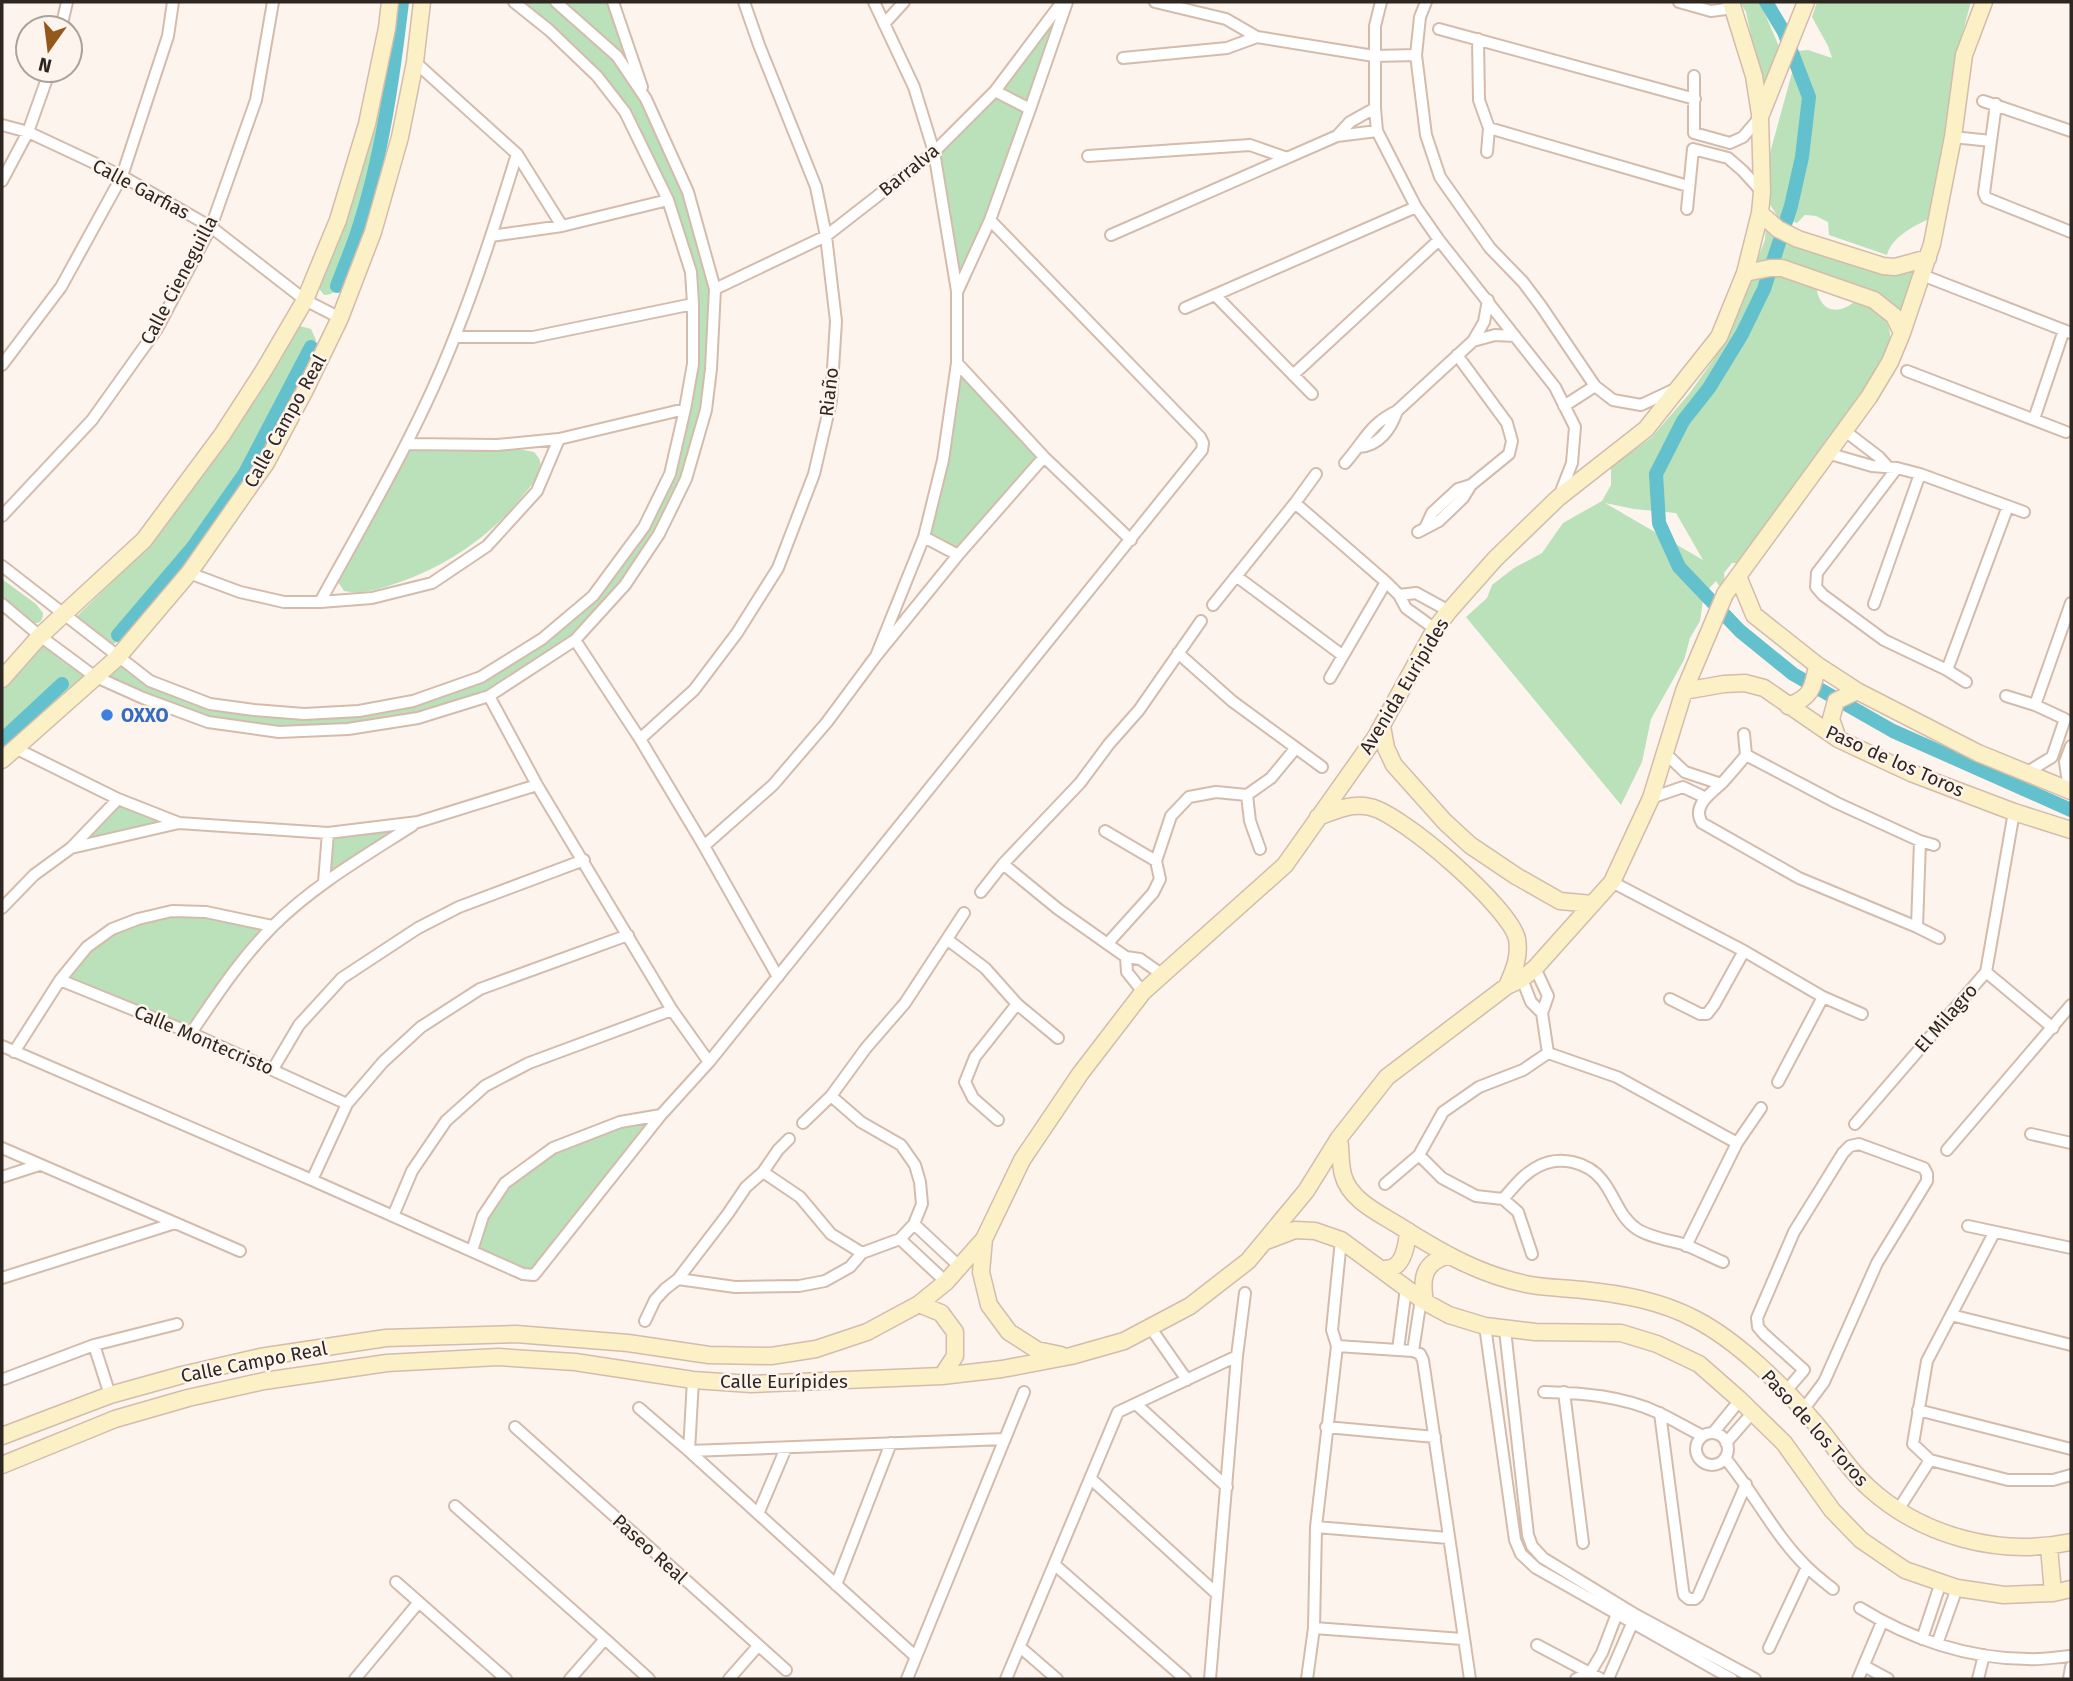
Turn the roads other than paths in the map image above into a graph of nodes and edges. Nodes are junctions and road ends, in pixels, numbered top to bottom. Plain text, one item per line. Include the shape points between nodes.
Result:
1 (173, 2) edge
2 (273, 2) edge
3 (390, 2) edge
4 (422, 2) edge
5 (514, 2) edge
6 (556, 2) edge
7 (613, 2) edge
8 (744, 2) edge
9 (874, 2) edge
10 (904, 2) edge
11 (1064, 2) edge
12 (1155, 2) edge
13 (1381, 2) edge
14 (1426, 2) edge
15 (1679, 2) edge
16 (1806, 2) edge
17 (1984, 2) edge
18 (1697, 4) edge
19 (1732, 5) edge
20 (884, 24) junction
21 (1439, 29) dead end
22 (1257, 37) junction
23 (1478, 40) junction
24 (1416, 55) junction
25 (1374, 56) junction
26 (1124, 58) dead end
27 (415, 62) junction
28 (1694, 76) dead end
29 (45, 84) edge
30 (995, 90) junction
31 (646, 99) junction
32 (1695, 99) junction
33 (1983, 100) dead end
34 (1996, 104) junction
35 (1375, 108) junction
36 (1030, 109) junction
37 (625, 112) junction
38 (1760, 117) junction
39 (2, 125) edge
40 (1489, 128) junction
41 (1377, 131) junction
42 (2071, 131) edge
43 (28, 132) junction
44 (1337, 136) junction
45 (1953, 137) junction
46 (1991, 141) junction
47 (1730, 143) junction
48 (934, 152) junction
49 (1487, 152) dead end
50 (517, 154) junction
51 (1088, 156) dead end
52 (1287, 158) junction
53 (1728, 158) junction
54 (122, 176) junction
55 (2, 181) edge
56 (1688, 186) junction
57 (1762, 192) junction
58 (668, 200) junction
59 (1416, 207) junction
60 (1687, 209) dead end
61 (1760, 213) junction
62 (990, 220) junction
63 (562, 226) junction
64 (211, 227) junction
65 (2071, 232) edge
66 (1111, 235) dead end
67 (491, 236) junction
68 (826, 236) junction
69 (1439, 240) junction
70 (1928, 258) junction
71 (1745, 273) junction
72 (1922, 275) junction
73 (715, 289) junction
74 (957, 291) junction
75 (1215, 295) junction
76 (305, 300) junction
77 (1488, 300) junction
78 (693, 304) junction
79 (1185, 308) dead end
80 (340, 318) junction
81 (2068, 331) edge
82 (1902, 333) junction
83 (1515, 336) junction
84 (455, 337) junction
85 (1473, 341) junction
86 (1457, 355) junction
87 (957, 363) junction
88 (2, 365) edge
89 (1907, 372) dead end
90 (1293, 375) junction
91 (1595, 386) junction
92 (1681, 386) junction
93 (1312, 394) dead end
94 (1564, 406) junction
95 (685, 409) junction
96 (2034, 419) junction
97 (1845, 430) junction
98 (2066, 432) dead end
99 (559, 439) junction
100 (407, 444) junction
101 (1827, 453) junction
102 (1044, 457) junction
103 (1345, 463) dead end
104 (1892, 467) junction
105 (1316, 474) dead end
106 (1920, 474) junction
107 (1558, 498) junction
108 (1296, 503) junction
109 (2008, 506) junction
110 (2024, 512) dead end
111 (2, 516) edge
112 (1422, 529) dead end
113 (924, 537) junction
114 (1130, 540) junction
115 (958, 555) junction
116 (2, 566) edge
117 (189, 573) junction
118 (1236, 576) junction
119 (1738, 576) junction
120 (1386, 582) junction
121 (1399, 595) junction
122 (320, 602) junction
123 (2071, 603) edge
124 (2, 604) edge
125 (1874, 604) dead end
126 (1213, 605) dead end
127 (1450, 611) junction
128 (63, 615) junction
129 (1201, 621) dead end
130 (1435, 629) junction
131 (40, 636) junction
132 (575, 640) junction
133 (1178, 653) junction
134 (1342, 655) junction
135 (876, 656) junction
136 (117, 657) junction
137 (1818, 665) junction
138 (1947, 670) junction
139 (94, 676) junction
140 (1330, 678) dead end
141 (2, 679) edge
142 (1966, 682) dead end
143 (1684, 691) junction
144 (1857, 691) junction
145 (489, 696) junction
146 (2006, 696) dead end
147 (2035, 705) junction
148 (1788, 706) junction
149 (1382, 726) junction
150 (1744, 734) dead end
151 (1838, 738) junction
152 (640, 739) junction
153 (2071, 746) edge
154 (15, 748) junction
155 (1295, 749) junction
156 (1666, 754) junction
157 (1746, 755) junction
158 (2, 760) edge
159 (1322, 767) dead end
160 (2026, 773) junction
161 (1721, 784) junction
162 (537, 785) junction
163 (2070, 790) edge
164 (1247, 794) junction
165 (1651, 798) junction
166 (1706, 798) junction
167 (118, 799) junction
168 (2014, 812) junction
169 (1318, 817) junction
170 (418, 822) junction
171 (179, 823) junction
172 (2071, 830) edge
173 (1105, 831) dead end
174 (328, 833) junction
175 (1920, 841) junction
176 (1934, 845) dead end
177 (704, 846) junction
178 (71, 848) junction
179 (1260, 849) dead end
180 (583, 860) junction
181 (1156, 861) junction
182 (1003, 864) junction
183 (324, 882) junction
184 (1612, 882) junction
185 (981, 891) dead end
186 (1592, 904) junction
187 (2, 908) edge
188 (964, 913) dead end
189 (272, 926) junction
190 (1917, 927) junction
191 (628, 935) junction
192 (1939, 939) dead end
193 (948, 940) junction
194 (1108, 943) junction
195 (1744, 951) junction
196 (1126, 957) junction
197 (1535, 968) junction
198 (1986, 972) junction
199 (1163, 975) junction
200 (778, 977) junction
201 (60, 980) junction
202 (1514, 983) junction
203 (1143, 992) junction
204 (1823, 997) junction
205 (1670, 999) dead end
206 (1017, 1004) junction
207 (2071, 1005) edge
208 (673, 1010) junction
209 (1542, 1013) junction
210 (1862, 1014) dead end
211 (2053, 1028) junction
212 (191, 1033) junction
213 (1058, 1038) dead end
214 (2, 1046) edge
215 (14, 1052) junction
216 (1548, 1053) junction
217 (709, 1062) junction
218 (273, 1069) junction
219 (1778, 1082) dead end
220 (831, 1096) junction
221 (347, 1104) junction
222 (1761, 1108) dead end
223 (661, 1115) junction
224 (998, 1120) dead end
225 (803, 1124) dead end
226 (1855, 1124) dead end
227 (2031, 1134) dead end
228 (1339, 1138) junction
229 (789, 1139) dead end
230 (1737, 1143) junction
231 (2071, 1143) edge
232 (2, 1148) edge
233 (1947, 1150) dead end
234 (1419, 1156) junction
235 (39, 1165) junction
236 (763, 1172) junction
237 (2, 1177) edge
238 (312, 1180) junction
239 (1385, 1184) dead end
240 (1503, 1199) junction
241 (393, 1216) junction
242 (175, 1223) junction
243 (914, 1224) junction
244 (1968, 1226) dead end
245 (1408, 1231) junction
246 (1994, 1233) junction
247 (900, 1239) junction
248 (984, 1239) junction
249 (1341, 1240) junction
250 (1266, 1241) junction
251 (1686, 1246) junction
252 (2071, 1248) edge
253 (240, 1251) dead end
254 (472, 1251) junction
255 (862, 1252) junction
256 (1532, 1254) dead end
257 (1447, 1256) junction
258 (1723, 1262) dead end
259 (959, 1266) junction
260 (1380, 1269) junction
261 (2, 1278) edge
262 (678, 1279) junction
263 (946, 1282) junction
264 (1406, 1288) junction
265 (1245, 1293) dead end
266 (1423, 1301) junction
267 (919, 1304) junction
268 (1951, 1315) junction
269 (645, 1321) dead end
270 (177, 1324) dead end
271 (1150, 1326) junction
272 (1485, 1326) junction
273 (1505, 1329) junction
274 (516, 1334) joint
275 (628, 1343) junction
276 (94, 1345) junction
277 (2071, 1345) edge
278 (1337, 1346) junction
279 (1398, 1350) junction
280 (1413, 1351) junction
281 (1071, 1356) junction
282 (1237, 1356) junction
283 (498, 1357) joint
284 (626, 1368) junction
285 (1804, 1370) junction
286 (942, 1376) junction
287 (4, 1379) dead end
288 (693, 1380) junction
289 (1187, 1380) junction
290 (1824, 1382) junction
291 (1786, 1391) junction
292 (1024, 1392) dead end
293 (1544, 1392) dead end
294 (1564, 1392) junction
295 (110, 1395) junction
296 (1740, 1399) junction
297 (1136, 1404) junction
298 (639, 1408) dead end
299 (1803, 1410) junction
300 (1918, 1410) junction
301 (1753, 1412) junction
302 (1660, 1413) junction
303 (515, 1427) dead end
304 (1326, 1427) junction
305 (1708, 1435) junction
306 (2, 1436) edge
307 (1435, 1437) junction
308 (1005, 1439) junction
309 (891, 1443) junction
310 (1727, 1443) junction
311 (786, 1448) junction
312 (2071, 1449) edge
313 (689, 1451) junction
314 (1725, 1458) junction
315 (1930, 1460) junction
316 (2, 1465) edge
317 (2071, 1475) edge
318 (1090, 1478) junction
319 (1746, 1483) junction
320 (1227, 1487) junction
321 (455, 1506) dead end
322 (1898, 1510) junction
323 (758, 1514) junction
324 (1315, 1527) junction
325 (1448, 1538) junction
326 (2071, 1542) edge
327 (1583, 1543) dead end
328 (2049, 1547) junction
329 (1055, 1565) junction
330 (1807, 1567) junction
331 (396, 1582) dead end
332 (836, 1585) junction
333 (1949, 1585) junction
334 (1833, 1588) dead end
335 (2071, 1589) edge
336 (2053, 1592) junction
337 (1217, 1594) junction
338 (419, 1602) junction
339 (1860, 1608) dead end
340 (1619, 1610) junction
341 (1634, 1619) junction
342 (1882, 1622) junction
343 (1314, 1628) junction
344 (605, 1639) junction
345 (1462, 1639) junction
346 (1922, 1639) junction
347 (1937, 1644) junction
348 (1537, 1645) dead end
349 (758, 1646) junction
350 (1020, 1647) junction
351 (1769, 1648) dead end
352 (1984, 1656) junction
353 (2071, 1656) edge
354 (916, 1657) junction
355 (1864, 1666) junction
356 (2071, 1667) edge
357 (786, 1670) dead end
358 (1590, 1672) junction
359 (361, 1677) edge
360 (506, 1679) edge
361 (570, 1679) edge
362 (649, 1679) edge
363 (729, 1679) edge
364 (907, 1679) edge
365 (1006, 1679) edge
366 (1057, 1679) edge
367 (1185, 1679) edge
368 (1210, 1679) edge
369 (1307, 1679) edge
370 (1470, 1679) edge
371 (1576, 1679) edge
372 (1601, 1679) edge
373 (1608, 1679) edge
374 (1732, 1679) edge
375 (1755, 1679) edge
376 (1858, 1679) edge
377 (1888, 1679) edge
378 (1978, 1679) edge
379 (2069, 1679) edge

1 - 54 street via 168,36
2 - 64 street, Calle Cieneguilla via 256,100
3 - 76 street via 367,124 338,220
4 - 27 street, Calle Campo Real
5 - 37 street via 597,76
6 - 31 street via 617,56
7 - 31 street
8 - 68 street, Riaño via 816,187
9 - 20 street
10 - 20 street
11 - 30 street, Barralva
11 - 36 street
12 - 22 street via 1226,19
13 - 25 street
14 - 24 street
15 - 18 street
16 - 38 street, Avenida Euripides
17 - 45 street, Calle Eurípides via 1964,55
18 - 19 street via 1711,11
19 - 38 street via 1754,76
20 - 48 street via 914,87
21 - 23 street
22 - 25 street
22 - 26 street via 1227,48
23 - 32 street
23 - 40 street via 1479,100
24 - 25 street
24 - 91 street via 1426,135 1440,177 1490,248 1541,306
25 - 35 street
27 - 50 street
27 - 80 street, Calle Campo Real via 373,232
28 - 32 street
29 - 43 street
30 - 36 street
30 - 48 street, Barralva
31 - 37 street
31 - 73 street via 688,192
32 - 47 street via 1693,133
33 - 34 street
34 - 42 street
34 - 46 street
35 - 41 street
35 - 44 street via 1350,122
36 - 62 street
37 - 58 street
38 - 47 street via 1743,137
38 - 57 street, Avenida Euripides
39 - 43 street, Calle Garfias
40 - 49 street
40 - 56 street
41 - 44 street
41 - 59 street
43 - 54 street, Calle Garfias
43 - 55 street
44 - 52 street
45 - 46 street
45 - 70 street, Calle Eurípides
46 - 65 street via 1986,198
47 - 53 street
48 - 68 street, Barralva
48 - 74 street
50 - 63 street
50 - 67 street
51 - 52 street via 1250,145
52 - 66 street
53 - 56 street via 1693,149
53 - 57 street
54 - 64 street, Calle Garfias
54 - 88 street via 61,288
56 - 60 street
57 - 61 street, Avenida Euripides
58 - 63 street
58 - 78 street via 691,272
59 - 69 street
59 - 75 street
61 - 70 street via 1797,238 1883,265 1895,267
61 - 71 street, Avenida Euripides
62 - 74 street
62 - 114 street via 1203,443
63 - 67 street
64 - 76 street, Calle Garfias
64 - 111 street, Calle Cieneguilla via 157,328 92,420
67 - 84 street
68 - 73 street, Barralva
68 - 152 street, Riaño via 836,321 831,401 814,474 778,568 737,633 694,690
69 - 77 street
69 - 90 street
70 - 72 street, Calle Eurípides
71 - 82 street via 1776,268 1874,300 1894,316
71 - 92 street, Avenida Euripides via 1719,337
72 - 81 street
72 - 82 street, Calle Eurípides
73 - 132 street via 706,410 686,479 659,534 625,585
74 - 87 street
75 - 79 street
75 - 90 street
76 - 80 street, Calle Garfias
76 - 128 street via 222,435 144,540
77 - 83 street
77 - 85 street via 1484,322
78 - 84 street via 533,337
78 - 95 street via 693,364
80 - 117 street, Calle Campo Real via 265,463
81 - 96 street
82 - 97 street, Calle Eurípides via 1890,362
83 - 85 street
83 - 94 street via 1555,387
84 - 100 street
85 - 86 street
86 - 103 street via 1369,431
86 - 112 street via 1507,423 1512,441 1509,454 1471,485 1464,498
87 - 102 street
87 - 113 street via 943,460
89 - 96 street
90 - 93 street
91 - 92 street via 1613,400 1641,405
91 - 94 street
92 - 107 street, Avenida Euripides via 1646,429
94 - 107 street via 1575,427 1572,463
95 - 99 street
95 - 136 street via 670,474 645,527 593,596 542,639 481,677 413,701 359,711 304,714 210,704 150,681
96 - 98 street
97 - 101 street, Calle Eurípides
97 - 104 street
99 - 100 street via 497,445
99 - 122 street via 537,491 487,546 432,583 372,598
100 - 122 street
101 - 104 street
101 - 119 street, Calle Eurípides
102 - 114 street
102 - 115 street
104 - 106 street
104 - 138 street via 1817,573 1816,587 1884,639
105 - 108 street
106 - 109 street
106 - 125 street
107 - 127 street, Avenida Euripides via 1494,559
108 - 118 street
108 - 120 street
109 - 110 street
109 - 138 street
113 - 115 street
113 - 135 street
114 - 200 street
115 - 135 street
116 - 128 street
117 - 122 street via 240,592
117 - 136 street, Calle Campo Real
118 - 126 street
118 - 134 street
119 - 137 street via 1754,615
119 - 143 street, Calle Eurípides via 1725,594
120 - 121 street
120 - 134 street
121 - 127 street via 1416,593
121 - 130 street via 1406,608
123 - 147 street
124 - 131 street
127 - 130 street, Avenida Euripides
128 - 131 street
128 - 136 street
129 - 133 street
130 - 149 street, Avenida Euripides
131 - 139 street
131 - 141 street
132 - 145 street
132 - 152 street
133 - 155 street
133 - 182 street via 1080,783
134 - 140 street
135 - 177 street via 773,785
136 - 139 street, Calle Campo Real
137 - 144 street
137 - 148 street via 1804,700
138 - 142 street
139 - 145 street via 208,722 279,732 348,729 418,718
139 - 154 street, Calle Campo Real
143 - 148 street, Paso de los Toros via 1745,683 1764,688
143 - 156 street, Calle Eurípides
144 - 151 street via 1836,701 1830,719
144 - 160 street via 1931,731
145 - 162 street
146 - 147 street
147 - 160 street via 2065,719 2052,757
148 - 151 street, Paso de los Toros
149 - 169 street, Avenida Euripides
149 - 186 street via 1394,765 1470,845 1560,901
150 - 157 street
151 - 168 street, Paso de los Toros via 1911,773
152 - 177 street
153 - 163 street via 2065,764
154 - 158 street, Calle Campo Real
154 - 167 street
155 - 159 street
155 - 164 street via 1270,778
156 - 161 street via 1685,772
156 - 165 street, Calle Eurípides
157 - 161 street
157 - 175 street
160 - 163 street
161 - 166 street
162 - 170 street
162 - 180 street
164 - 179 street
164 - 181 street via 1216,792 1189,797 1171,816
165 - 166 street via 1683,788
165 - 184 street, Calle Eurípides
166 - 190 street via 1698,810 1702,823 1800,878
167 - 171 street
167 - 178 street
168 - 172 street, Paso de los Toros
168 - 198 street, El Milagro
169 - 199 street, Avenida Euripides via 1285,865
169 - 202 street via 1352,805 1372,807 1453,864 1506,916 1517,937
170 - 174 street
170 - 183 street
171 - 174 street
171 - 178 street
173 - 181 street
174 - 183 street
175 - 176 street
175 - 190 street
177 - 200 street
178 - 187 street via 34,875
180 - 191 street
180 - 218 street via 459,907 342,978 299,1025
181 - 194 street via 1160,879 1153,893
182 - 185 street
182 - 194 street
183 - 189 street
184 - 186 street, Calle Eurípides
184 - 195 street
186 - 197 street, Calle Eurípides
188 - 193 street
189 - 201 street via 206,912 172,911 138,919 111,929 87,947
189 - 212 street
190 - 192 street
191 - 208 street
191 - 221 street via 480,989 421,1027
193 - 206 street via 985,968
193 - 220 street
194 - 196 street
195 - 204 street
195 - 205 street via 1707,1014
196 - 199 street via 1140,959
196 - 203 street via 1127,972
197 - 202 street, Calle Eurípides
197 - 209 street via 1548,996
198 - 211 street
198 - 226 street, El Milagro
199 - 203 street, Avenida Euripides
200 - 217 street
201 - 212 street, Calle Montecristo
201 - 215 street
202 - 209 street
202 - 228 street, Calle Eurípides via 1387,1077
203 - 248 street, Avenida Euripides via 1022,1160
204 - 210 street
204 - 219 street
206 - 213 street
206 - 224 street via 975,1057 965,1082 973,1098
207 - 211 street
208 - 217 street
208 - 241 street via 529,1063 485,1086 446,1121 412,1171
209 - 216 street
211 - 233 street
212 - 218 street, Calle Montecristo
214 - 215 street
215 - 238 street
216 - 230 street via 1617,1077
216 - 234 street via 1523,1070 1479,1087 1444,1112
217 - 223 street
218 - 221 street, Calle Montecristo
220 - 225 street
220 - 243 street via 861,1122 901,1145 915,1165 922,1204
221 - 238 street
222 - 230 street
223 - 254 street via 620,1122 553,1148 505,1183 483,1216
223 - 254 street via 534,1275
227 - 231 street
228 - 245 street, Paso de los Toros via 1343,1176 1350,1189
228 - 250 street, Calle Eurípides via 1306,1191
229 - 236 street
230 - 251 street
232 - 235 street
234 - 239 street
234 - 240 street via 1442,1178 1476,1196
235 - 237 street
235 - 242 street
236 - 255 street via 800,1196 831,1234
236 - 262 street via 746,1186
238 - 241 street
240 - 251 street via 1540,1165 1577,1163 1602,1179 1628,1222 1640,1231
240 - 256 street via 1518,1212
241 - 254 street
242 - 253 street
242 - 261 street
243 - 247 street
243 - 259 street
244 - 246 street
245 - 257 street, Paso de los Toros
245 - 260 street via 1398,1263
246 - 252 street
246 - 268 street
247 - 255 street
247 - 263 street
248 - 259 street, Calle Eurípides
248 - 281 street via 981,1272 989,1305 1009,1332 1038,1350
249 - 250 street via 1315,1230 1295,1230
249 - 260 street
249 - 278 street via 1332,1330
250 - 271 street, Calle Eurípides via 1190,1306
251 - 258 street
255 - 262 street via 850,1268 825,1282 799,1286 735,1287
257 - 266 street via 1435,1260 1426,1272
257 - 291 street, Paso de los Toros via 1534,1286 1647,1300 1671,1308 1719,1334
259 - 263 street, Calle Eurípides
260 - 264 street
262 - 269 street via 655,1300
263 - 267 street, Calle Eurípides
264 - 266 street
264 - 279 street
265 - 282 street
266 - 272 street
266 - 280 street
267 - 275 street, Calle Eurípides via 867,1332 816,1349 771,1356 709,1355
267 - 286 street via 941,1313 955,1332 955,1356
268 - 277 street
268 - 300 street via 1927,1361
270 - 276 street
271 - 281 street, Calle Eurípides via 1124,1341
271 - 289 street
272 - 273 street
272 - 340 street via 1515,1540 1521,1554 1536,1568
273 - 296 street via 1621,1334 1657,1344 1699,1364
273 - 340 street via 1532,1546 1543,1559
274 - 275 street, Calle Eurípides
274 - 295 street, Calle Campo Real via 348,1343 260,1357
275 - 284 street
276 - 287 street
276 - 295 street
278 - 279 street
278 - 304 street
279 - 280 street
280 - 307 street via 1423,1360
281 - 286 street, Calle Eurípides
282 - 289 street
282 - 320 street
283 - 284 street, Calle Eurípides
283 - 316 street, Calle Campo Real via 387,1363 264,1381 114,1419
284 - 288 street, Calle Eurípides
285 - 290 street
285 - 290 street via 1764,1334 1757,1318 1794,1233 1850,1146 1858,1144 1924,1168 1927,1181 1877,1263
285 - 291 street
286 - 288 street, Calle Eurípides via 751,1384
288 - 313 street
289 - 297 street
290 - 299 street
291 - 299 street, Paso de los Toros
292 - 308 street
293 - 294 street
294 - 302 street via 1613,1398
294 - 327 street
295 - 306 street, Calle Campo Real
296 - 301 street
296 - 305 street
297 - 318 street via 1118,1412
297 - 320 street
298 - 313 street
299 - 322 street, Paso de los Toros via 1847,1465
300 - 312 street
300 - 315 street via 1913,1444
301 - 310 street
301 - 333 street via 1784,1443 1832,1510 1861,1540 1905,1570
302 - 305 street
302 - 319 street via 1685,1597 1698,1596
303 - 349 street, Paseo Real
304 - 307 street
304 - 324 street
305 - 310 street
305 - 314 street via 1697,1445 1701,1461 1716,1465
307 - 325 street
308 - 309 street
308 - 354 street
309 - 311 street
309 - 332 street
310 - 314 street
311 - 313 street
311 - 323 street
313 - 323 street
314 - 319 street
315 - 317 street via 2008,1480 2053,1480
315 - 322 street
318 - 329 street
318 - 337 street
319 - 330 street
320 - 337 street
321 - 344 street
322 - 328 street, Paso de los Toros via 1964,1540
323 - 332 street
324 - 325 street
324 - 343 street
325 - 345 street
326 - 328 street, Paso de los Toros
328 - 336 street
329 - 350 street
329 - 367 street
330 - 334 street
330 - 351 street
331 - 338 street
332 - 354 street
333 - 336 street via 2004,1595
333 - 346 street
333 - 347 street
335 - 336 street
337 - 368 street
338 - 359 street
338 - 360 street
339 - 342 street
340 - 341 street
340 - 358 street
341 - 373 street
341 - 374 street
341 - 375 street
342 - 346 street
342 - 355 street
343 - 345 street
343 - 369 street
344 - 361 street
344 - 362 street
345 - 370 street
346 - 347 street
347 - 352 street
348 - 358 street
349 - 357 street, Paseo Real
349 - 363 street
350 - 365 street
350 - 366 street
352 - 353 street via 2029,1660
352 - 378 street
354 - 364 street
355 - 376 street
355 - 377 street
356 - 379 street
358 - 371 street
358 - 372 street

